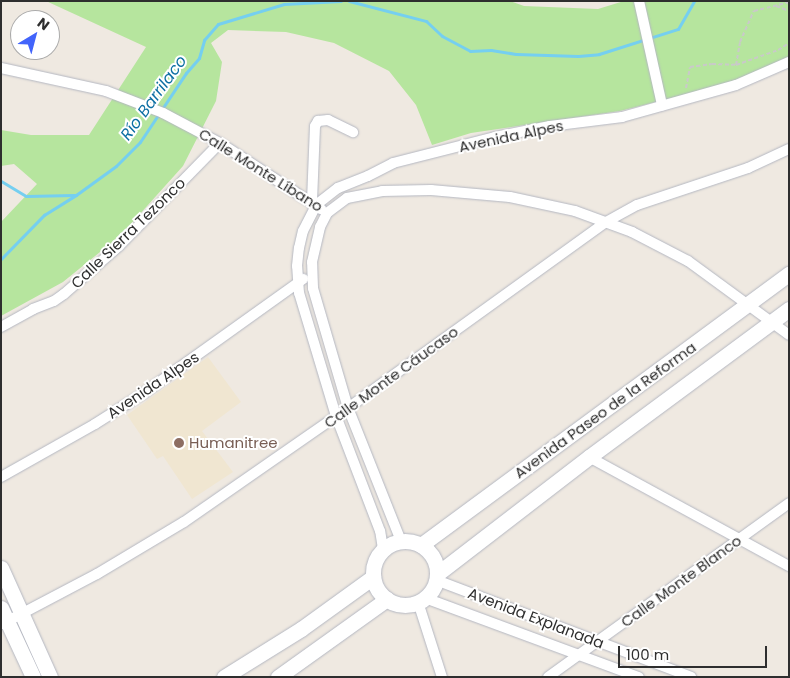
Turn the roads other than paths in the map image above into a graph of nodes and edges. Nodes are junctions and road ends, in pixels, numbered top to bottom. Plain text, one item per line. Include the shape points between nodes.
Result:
1 (639, 1) edge
2 (789, 62) edge
3 (1, 68) edge
4 (662, 105) junction
5 (353, 132) dead end
6 (220, 142) junction
7 (789, 149) edge
8 (368, 176) junction
9 (370, 193) junction
10 (314, 203) junction
11 (326, 213) junction
12 (606, 222) junction
13 (789, 274) edge
14 (312, 275) junction
15 (298, 281) junction
16 (749, 304) junction
17 (789, 310) edge
18 (772, 322) junction
19 (1, 327) edge
20 (789, 335) edge
21 (348, 408) junction
22 (336, 416) junction
23 (590, 457) junction
24 (1, 477) edge
25 (789, 503) edge
26 (740, 539) junction
27 (401, 541) junction
28 (421, 545) junction
29 (383, 549) junction
30 (789, 566) edge
31 (1, 568) edge
32 (373, 577) junction
33 (436, 577) junction
34 (387, 599) junction
35 (422, 600) junction
36 (23, 615) junction
37 (3, 618) edge
38 (598, 641) junction
39 (580, 654) junction
40 (33, 677) edge
41 (50, 677) edge
42 (224, 677) edge
43 (278, 677) edge
44 (442, 677) edge
45 (548, 677) edge
46 (639, 677) edge
47 (691, 677) edge

1 - 4 street
2 - 4 street, Avenida Alpes via 736,85
3 - 6 street, Calle Monte Líbano via 106,91 163,113
4 - 8 street, Avenida Alpes via 622,117 495,137 392,163
5 - 10 street via 328,120 318,121 315,126
6 - 10 street, Calle Monte Líbano
6 - 19 street, Calle Sierra Tezonco via 119,246 64,294
7 - 12 street, Calle Monte Cáucaso via 748,168 637,205
8 - 9 street
8 - 10 street, Avenida Alpes via 338,188
9 - 11 street, Calle Monte Líbano via 347,198
9 - 12 street, Calle Monte Líbano via 431,190 500,196 545,203
10 - 11 street, Calle Monte Líbano
10 - 15 street, Avenida Alpes via 301,240
11 - 14 street via 314,246
12 - 16 street, Calle Monte Líbano via 680,257
12 - 21 street, Calle Monte Cáucaso
13 - 16 main road, Avenida Paseo de la Reforma
14 - 15 street, Avenida Alpes
14 - 21 street
15 - 22 street
15 - 24 street, Avenida Alpes via 144,393
16 - 18 street, Calle Monte Líbano
16 - 28 main road, Avenida Paseo de la Reforma
17 - 18 main road, Avenida Paseo de la Reforma
18 - 20 street, Calle Monte Líbano
18 - 23 main road, Avenida Paseo de la Reforma
21 - 22 street, Calle Monte Cáucaso
21 - 27 street
22 - 29 street via 380,531
22 - 36 street, Calle Monte Cáucaso via 184,522
23 - 26 street
23 - 33 main road, Avenida Paseo de la Reforma
25 - 26 street, Calle Monte Blanco
26 - 30 street
26 - 38 street, Calle Monte Blanco
27 - 28 main road
27 - 29 main road
28 - 33 main road via 435,563
29 - 32 main road via 377,557
31 - 36 main road
32 - 34 main road via 380,593
32 - 42 main road via 301,629
33 - 35 main road
33 - 38 street, Avenida Explanada
34 - 35 main road via 402,605
34 - 43 main road
35 - 39 street, Avenida Explanada
35 - 44 street
36 - 37 street, Calle Monte Cáucaso
36 - 41 main road
37 - 40 main road
38 - 39 street, Calle Monte Blanco
38 - 47 street, Avenida Explanada
39 - 45 street, Calle Monte Blanco
39 - 46 street, Avenida Explanada

